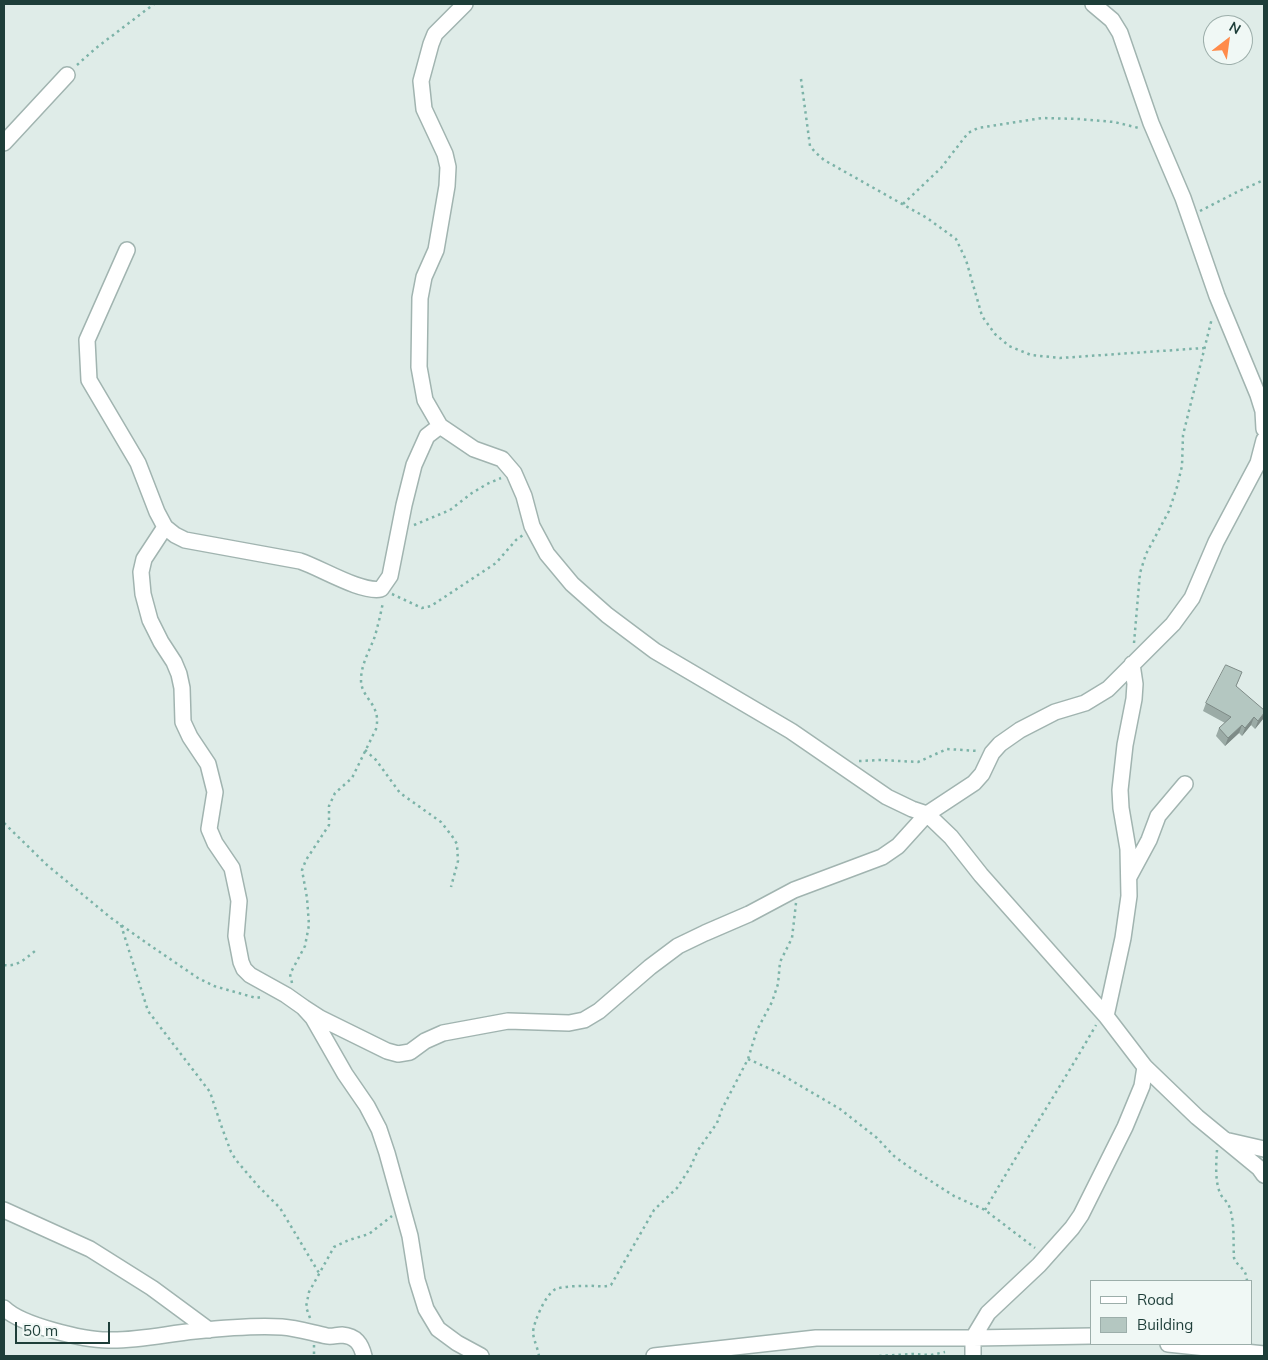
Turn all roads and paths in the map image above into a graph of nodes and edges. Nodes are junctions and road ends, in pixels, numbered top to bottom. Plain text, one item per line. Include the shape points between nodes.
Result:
1 (154, 4) edge
2 (465, 4) edge
3 (1093, 4) edge
4 (67, 75) joint
5 (801, 79) dead end
6 (1155, 131) junction
7 (4, 143) edge
8 (1264, 180) edge
9 (903, 204) junction
10 (1190, 217) junction
11 (127, 250) dead end
12 (1217, 296) junction
13 (1204, 348) junction
14 (440, 426) junction
15 (1264, 429) edge
16 (1264, 440) edge
17 (514, 473) junction
18 (532, 526) junction
19 (165, 527) junction
20 (398, 538) junction
21 (387, 586) junction
22 (1132, 664) junction
23 (1000, 744) junction
24 (365, 750) junction
25 (838, 762) junction
26 (1184, 784) dead end
27 (926, 814) junction
28 (4, 823) edge
29 (1128, 878) junction
30 (451, 887) dead end
31 (798, 889) junction
32 (121, 925) junction
33 (35, 951) dead end
34 (4, 965) edge
35 (264, 997) dead end
36 (299, 1004) junction
37 (1104, 1014) junction
38 (748, 1059) junction
39 (1145, 1067) junction
40 (1210, 1127) junction
41 (1225, 1140) junction
42 (1264, 1150) edge
43 (1264, 1175) edge
44 (401, 1206) junction
45 (4, 1210) edge
46 (985, 1210) junction
47 (1046, 1257) junction
48 (319, 1273) junction
49 (1247, 1280) edge
50 (4, 1308) edge
51 (209, 1330) junction
52 (313, 1333) junction
53 (1090, 1336) edge
54 (973, 1338) junction
55 (1178, 1345) edge
56 (1264, 1354) edge
57 (364, 1356) edge
58 (481, 1356) edge
59 (539, 1356) edge
60 (654, 1356) edge
61 (973, 1356) edge

1 - 4 path via 96,48
2 - 14 street via 435,34 421,81 424,109 448,167 436,250 424,277 420,298 418,367 425,400
3 - 6 street via 1112,20 1120,33
4 - 7 street
5 - 9 path via 810,146 824,160
6 - 9 path via 1114,122 1042,118 978,128 968,133 941,168
6 - 10 street
8 - 10 path
9 - 13 path via 956,240 966,260 982,316 1009,346 1031,355 1060,358
10 - 12 street
11 - 19 street via 87,340 89,380 138,463
12 - 13 path
12 - 15 street via 1258,395
13 - 22 path via 1183,435 1182,466 1177,487 1140,573
14 - 17 street via 474,449 502,459
14 - 20 street via 427,436 414,464
16 - 22 street via 1258,463 1216,542 1192,598 1174,624
17 - 18 street
17 - 20 path via 487,484 450,510 407,528
18 - 21 path via 496,563 431,606 422,608
18 - 25 street via 547,554 572,584 607,615 655,651
19 - 21 street via 185,540 300,561 360,587 375,590
19 - 36 street via 144,559 141,572 143,594 150,620 179,674 186,729 208,764 215,792 209,829 232,868 238,901 236,936 241,962 250,975
20 - 21 street
21 - 24 path via 362,670 363,690 375,708 377,724
22 - 23 street via 1108,689 1085,703 1055,712
22 - 29 street via 1134,699 1120,790 1128,849
23 - 25 path via 977,751 947,749 918,762
23 - 27 street via 974,783
24 - 30 path via 400,793 442,822 452,836 458,861
24 - 36 path via 352,778 332,799 328,813 330,825 302,870 309,925 306,946 290,974
25 - 27 street via 887,797
26 - 29 street via 1158,816
27 - 31 street via 898,846 882,857
27 - 37 street via 951,837
28 - 32 path via 46,865
29 - 37 street via 1123,938
31 - 36 street via 678,946 584,1020 569,1023 508,1021 471,1027 443,1034 410,1052 398,1054 320,1018
31 - 38 path via 792,938 780,962 772,1002 757,1030
32 - 35 path via 198,978 214,986 256,998
32 - 48 path via 148,1011 210,1092 236,1160 280,1208
33 - 34 path via 14,966
36 - 44 street via 313,1018 379,1129
37 - 39 street
37 - 46 path
38 - 46 path via 840,1108 909,1167 954,1196
38 - 59 path via 717,1123 690,1168 677,1188 654,1210 611,1284 560,1288 549,1296 538,1314 533,1331
39 - 40 street
39 - 47 street via 1142,1086 1125,1127 1085,1207 1072,1228
40 - 41 street
40 - 49 path via 1217,1150 1219,1190 1230,1207 1234,1258 1245,1271
41 - 42 street
41 - 43 street
44 - 48 path via 369,1234 334,1247
44 - 58 street via 426,1309 438,1329
45 - 51 street via 90,1249 152,1288
46 - 47 path
47 - 54 street via 988,1313
48 - 52 path via 306,1307
50 - 51 street via 51,1330 106,1340 133,1340
51 - 52 street via 283,1327
52 - 57 street via 355,1338 362,1346
53 - 54 street
54 - 60 street via 816,1338
54 - 61 street
55 - 56 street

